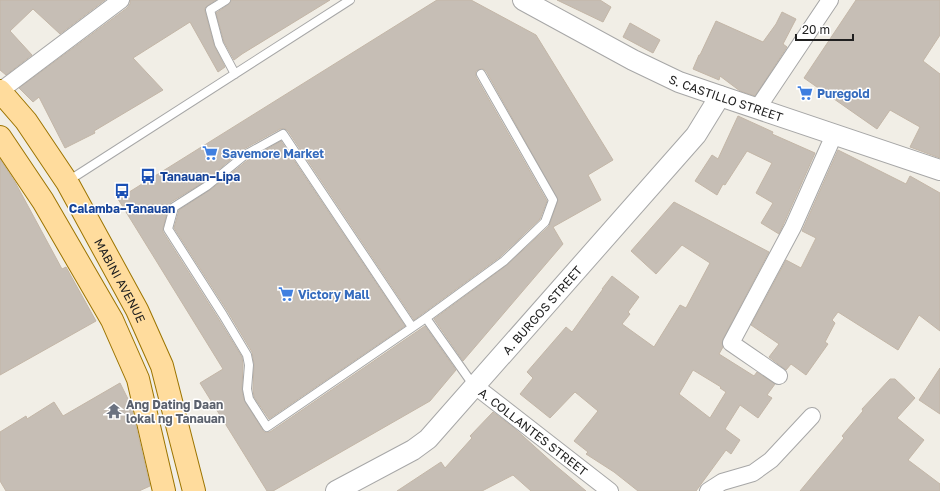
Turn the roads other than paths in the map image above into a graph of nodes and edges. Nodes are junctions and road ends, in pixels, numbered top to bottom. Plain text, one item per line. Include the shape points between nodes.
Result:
1 (121, 0) edge
2 (226, 0) edge
3 (350, 0) edge
4 (523, 0) edge
5 (830, 0) edge
6 (235, 74) junction
7 (481, 74) dead end
8 (0, 91) edge
9 (720, 96) junction
10 (758, 109) junction
11 (834, 135) junction
12 (3, 146) edge
13 (940, 170) edge
14 (67, 182) junction
15 (426, 318) junction
16 (412, 327) junction
17 (779, 376) dead end
18 (475, 386) junction
19 (812, 416) dead end
20 (164, 491) edge
21 (194, 491) edge
22 (336, 491) edge
23 (610, 491) edge
24 (708, 491) edge

1 - 8 street
2 - 6 lane via 210,10 219,44
3 - 6 lane
4 - 9 street, S. CASTILLO STREET via 633,60 679,82
5 - 10 street
6 - 14 lane
7 - 15 lane via 553,200 546,222 504,261
8 - 14 main road, MABINI AVENUE via 26,121
9 - 10 street, S. CASTILLO STREET
9 - 18 street, A. BURGOS STREET via 696,135
10 - 11 street, S. CASTILLO STREET
11 - 13 street, S. CASTILLO STREET
11 - 17 street via 793,227 731,343
12 - 20 main road via 44,201 112,320 138,379
14 - 21 main road, MABINI AVENUE via 137,310 162,366
15 - 16 lane
15 - 18 lane
16 - 16 lane via 283,134 245,155 207,186 174,207 168,229 247,355 249,399 267,427
18 - 22 street, A. BURGOS STREET via 428,439 413,450
18 - 23 street, A. COLLANTES STREET
19 - 24 street via 771,460 759,469 722,482

